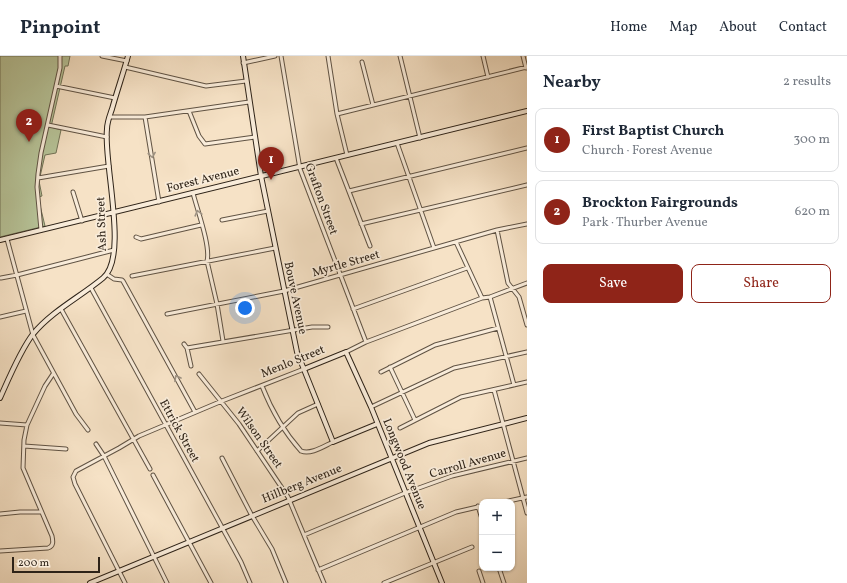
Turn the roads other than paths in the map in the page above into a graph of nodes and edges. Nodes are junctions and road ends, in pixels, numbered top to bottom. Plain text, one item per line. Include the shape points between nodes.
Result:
1 (60, 56) edge
2 (102, 56) edge
3 (128, 56) edge
4 (243, 56) edge
5 (275, 56) edge
6 (281, 56) edge
7 (328, 56) edge
8 (400, 56) edge
9 (482, 56) edge
10 (523, 56) edge
11 (127, 61) junction
12 (362, 62) dead end
13 (243, 63) junction
14 (125, 66) junction
15 (526, 68) edge
16 (488, 77) junction
17 (246, 81) junction
18 (56, 86) junction
19 (410, 97) junction
20 (115, 98) junction
21 (249, 102) junction
22 (373, 105) junction
23 (189, 111) junction
24 (527, 111) edge
25 (337, 114) junction
26 (110, 117) junction
27 (145, 117) junction
28 (48, 125) junction
29 (107, 137) junction
30 (255, 137) junction
31 (420, 138) junction
32 (397, 143) junction
33 (527, 148) edge
34 (347, 155) junction
35 (336, 158) junction
36 (109, 166) junction
37 (299, 167) junction
38 (261, 176) junction
39 (409, 176) junction
40 (38, 178) junction
41 (527, 184) edge
42 (348, 191) junction
43 (73, 192) dead end
44 (193, 193) junction
45 (159, 202) junction
46 (421, 210) junction
47 (268, 211) junction
48 (113, 212) junction
49 (82, 220) junction
50 (222, 220) dead end
51 (360, 224) junction
52 (527, 224) edge
53 (202, 225) junction
54 (41, 230) junction
55 (497, 230) junction
56 (136, 237) dead end
57 (7, 239) junction
58 (0, 240) edge
59 (456, 242) junction
60 (370, 246) dead end
61 (275, 248) junction
62 (434, 248) junction
63 (114, 250) junction
64 (207, 261) junction
65 (468, 268) junction
66 (17, 275) junction
67 (108, 275) junction
68 (132, 276) dead end
69 (340, 276) junction
70 (1, 278) edge
71 (527, 283) edge
72 (91, 288) junction
73 (513, 289) junction
74 (284, 291) junction
75 (490, 297) junction
76 (482, 298) junction
77 (217, 304) junction
78 (353, 309) junction
79 (61, 310) junction
80 (26, 311) junction
81 (167, 314) dead end
82 (0, 317) edge
83 (527, 325) edge
84 (328, 327) dead end
85 (498, 328) junction
86 (292, 330) junction
87 (33, 335) junction
88 (223, 341) junction
89 (366, 342) junction
90 (346, 352) junction
91 (527, 352) edge
92 (507, 357) junction
93 (191, 366) dead end
94 (390, 367) junction
95 (304, 369) junction
96 (381, 372) dead end
97 (53, 374) junction
98 (199, 374) dead end
99 (527, 382) edge
100 (514, 385) junction
101 (262, 386) junction
102 (494, 390) junction
103 (403, 392) junction
104 (1, 394) edge
105 (222, 401) junction
106 (318, 404) junction
107 (371, 407) junction
108 (195, 412) junction
109 (527, 418) edge
110 (415, 420) junction
111 (0, 423) edge
112 (166, 424) junction
113 (377, 424) junction
114 (503, 424) junction
115 (27, 425) junction
116 (283, 428) junction
117 (400, 428) dead end
118 (88, 430) dead end
119 (133, 439) junction
120 (333, 442) junction
121 (96, 444) dead end
122 (24, 446) junction
123 (66, 449) dead end
124 (257, 451) junction
125 (104, 456) junction
126 (222, 458) dead end
127 (391, 458) junction
128 (527, 458) edge
129 (513, 461) junction
130 (150, 469) dead end
131 (153, 475) dead end
132 (406, 493) junction
133 (525, 497) edge
134 (515, 499) edge
135 (290, 500) junction
136 (478, 506) joint
137 (479, 509) edge
138 (41, 512) junction
139 (527, 513) edge
140 (0, 514) edge
141 (252, 516) junction
142 (420, 527) junction
143 (223, 528) junction
144 (304, 535) junction
145 (190, 542) junction
146 (472, 547) dead end
147 (0, 551) edge
148 (155, 556) junction
149 (434, 562) junction
150 (318, 570) junction
151 (120, 571) junction
152 (478, 571) dead end
153 (500, 571) edge
154 (90, 583) edge
155 (126, 583) edge
156 (167, 583) edge
157 (212, 583) edge
158 (250, 583) edge
159 (286, 583) edge
160 (324, 583) edge
161 (384, 583) edge
162 (442, 583) edge
163 (483, 583) edge
164 (504, 583) edge

1 - 18 street
2 - 11 street
3 - 11 street, Ash Street
4 - 13 street, Bouve Avenue
5 - 13 street
6 - 37 street, Grafton Street
7 - 25 street
8 - 19 street
9 - 16 street
10 - 15 street
11 - 14 street, Ash Street
12 - 22 street
13 - 17 street, Bouve Avenue
14 - 17 street via 206,86
14 - 20 street, Ash Street
15 - 16 street
16 - 19 street
17 - 21 street, Bouve Avenue
18 - 20 street
18 - 28 street
19 - 22 street
19 - 31 street
20 - 26 street, Ash Street
21 - 23 street
21 - 30 street, Bouve Avenue
22 - 25 street
23 - 27 street
23 - 30 street via 205,144
24 - 31 street, Forest Avenue
25 - 34 street
26 - 27 street
26 - 29 street, Ash Street via 106,130
27 -> 45 street
28 - 29 street
28 - 40 street
29 - 36 street, Ash Street
30 - 38 street, Bouve Avenue
31 - 32 street, Forest Avenue
32 - 34 street, Forest Avenue
32 - 39 street
33 - 39 street
34 - 35 street, Forest Avenue
35 - 37 street, Forest Avenue
35 - 42 street
36 - 40 street
36 - 48 street, Ash Street
37 - 38 street, Forest Avenue
37 - 69 street, Grafton Street
38 - 44 street, Forest Avenue
38 - 47 street, Bouve Avenue
39 - 42 street
39 - 46 street
40 - 54 street
41 - 46 street
42 - 51 street
43 - 49 street
44 - 45 street, Forest Avenue
53 -> 44 street
45 - 48 street, Forest Avenue
46 - 51 street
46 - 62 street
47 - 50 street
47 - 61 street, Bouve Avenue
48 - 49 street, Forest Avenue
48 - 63 street, Ash Street
49 - 54 street, Forest Avenue
51 - 60 street
52 - 55 street, Myrtle Street
53 - 56 street via 141,239
53 - 64 street
54 - 57 street, Forest Avenue
55 - 59 street, Myrtle Street
55 - 73 street via 508,283
57 - 58 street, Forest Avenue
57 - 66 street
59 - 62 street, Myrtle Street
59 - 65 street
61 - 64 street
61 - 74 street, Bouve Avenue
62 - 69 street, Myrtle Street
63 - 66 street
63 - 67 street, Ash Street via 112,267
64 - 68 street
64 - 77 street
65 - 76 street
65 - 78 street
66 - 70 street
66 - 80 street
67 - 72 street
108 -> 67 street via 122,280
69 - 74 street, Myrtle Street
69 - 78 street, Grafton Street
71 - 73 street, Menlo Street
72 - 79 street
72 - 112 street, Ettrick Street
73 - 75 street, Menlo Street
73 - 83 street via 519,297
74 - 77 street, Myrtle Street
74 - 86 street, Bouve Avenue
75 - 76 street, Menlo Street
75 - 85 street
76 - 89 street, Menlo Street
77 - 81 street, Myrtle Street
77 - 88 street
78 - 89 street, Grafton Street
79 - 87 street
79 - 119 street
80 - 82 street
80 - 87 street
84 - 86 street
85 - 92 street
85 - 94 street via 435,345
86 - 88 street
86 - 95 street, Bouve Avenue
87 - 97 street
87 - 104 street
88 - 93 street via 186,346
89 - 90 street, Menlo Street
90 - 95 street, Menlo Street
90 - 107 street, Longwood Avenue
91 - 92 street
92 - 100 street
92 - 103 street via 454,368
94 - 96 street
94 - 103 street
95 - 101 street, Menlo Street
95 - 106 street, Bouve Avenue
97 - 115 street
97 - 118 street
98 - 105 street, Wilson Street
99 - 100 street
100 - 102 street
101 - 105 street, Menlo Street
101 - 116 street
102 - 110 street via 461,397
102 - 114 street
103 - 107 street
103 - 110 street
105 - 108 street, Menlo Street
105 - 124 street, Wilson Street
106 - 116 street via 298,413
106 - 120 street, Bouve Avenue
107 - 113 street, Longwood Avenue
108 - 112 street, Menlo Street
109 - 114 street, Hillberg Avenue
110 - 117 street
111 - 115 street
112 - 119 street, Menlo Street
112 - 143 street, Ettrick Street
113 - 120 street
113 - 127 street, Longwood Avenue
114 - 127 street, Hillberg Avenue via 430,443
114 - 129 street
115 - 122 street
116 - 120 street via 303,452 311,452
116 - 124 street
119 - 125 street, Menlo Street
119 - 130 street
121 - 125 street
122 - 123 street
122 - 138 street via 24,471
124 - 135 street, Wilson Street
125 - 148 street
125 - 151 street, Menlo Street via 79,468 73,474 73,478
126 - 141 street
127 - 132 street, Longwood Avenue
127 - 135 street, Hillberg Avenue
128 - 129 street, Carroll Avenue
129 - 132 street, Carroll Avenue via 452,476
129 - 133 street
131 - 145 street
132 - 142 street, Longwood Avenue
132 - 144 street, Carroll Avenue
133 - 134 street
133 - 139 street
135 - 141 street, Hillberg Avenue
135 - 144 street, Wilson Street
136 - 137 street
136 - 142 street
138 - 140 street
138 - 147 street via 52,536 52,544 48,548
141 - 143 street, Hillberg Avenue
141 - 159 street via 272,549
142 - 149 street, Longwood Avenue
142 - 150 street
143 - 145 street, Hillberg Avenue
143 - 158 street, Ettrick Street
144 - 150 street, Wilson Street
145 - 148 street, Hillberg Avenue
145 - 157 street
146 - 149 street
148 - 151 street, Hillberg Avenue
148 - 156 street
149 - 161 street
149 - 162 street, Longwood Avenue
150 - 160 street, Wilson Street
151 - 154 street, Hillberg Avenue
151 - 155 street
152 - 163 street
153 - 164 street

